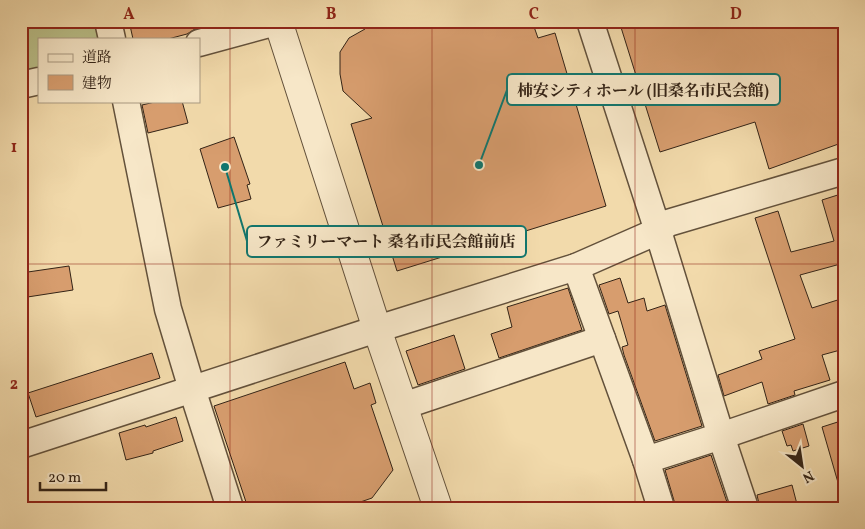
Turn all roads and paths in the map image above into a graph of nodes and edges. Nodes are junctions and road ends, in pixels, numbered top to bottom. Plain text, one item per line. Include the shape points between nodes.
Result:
1 (108, 21) edge
2 (279, 21) edge
3 (590, 21) edge
4 (112, 38) edge
5 (200, 43) edge
6 (38, 81) edge
7 (21, 85) edge
8 (126, 102) edge
9 (844, 171) edge
10 (658, 231) junction
11 (576, 267) junction
12 (377, 329) junction
13 (602, 339) junction
14 (192, 390) junction
15 (844, 394) edge
16 (403, 406) junction
17 (721, 436) junction
18 (22, 443) edge
19 (646, 460) junction
20 (225, 507) edge
21 (438, 508) edge
22 (661, 508) edge
23 (745, 508) edge

1 - 4 street
2 - 5 street
2 - 12 street
3 - 10 street
6 - 7 street
8 - 14 street via 168,309
9 - 10 street via 668,223
10 - 11 street
10 - 17 street
11 - 12 street
11 - 13 street
12 - 14 street
12 - 16 street
13 - 16 street
13 - 19 street
14 - 18 street
14 - 20 street
15 - 17 street
16 - 21 street
17 - 19 street
17 - 23 street
19 - 22 street

